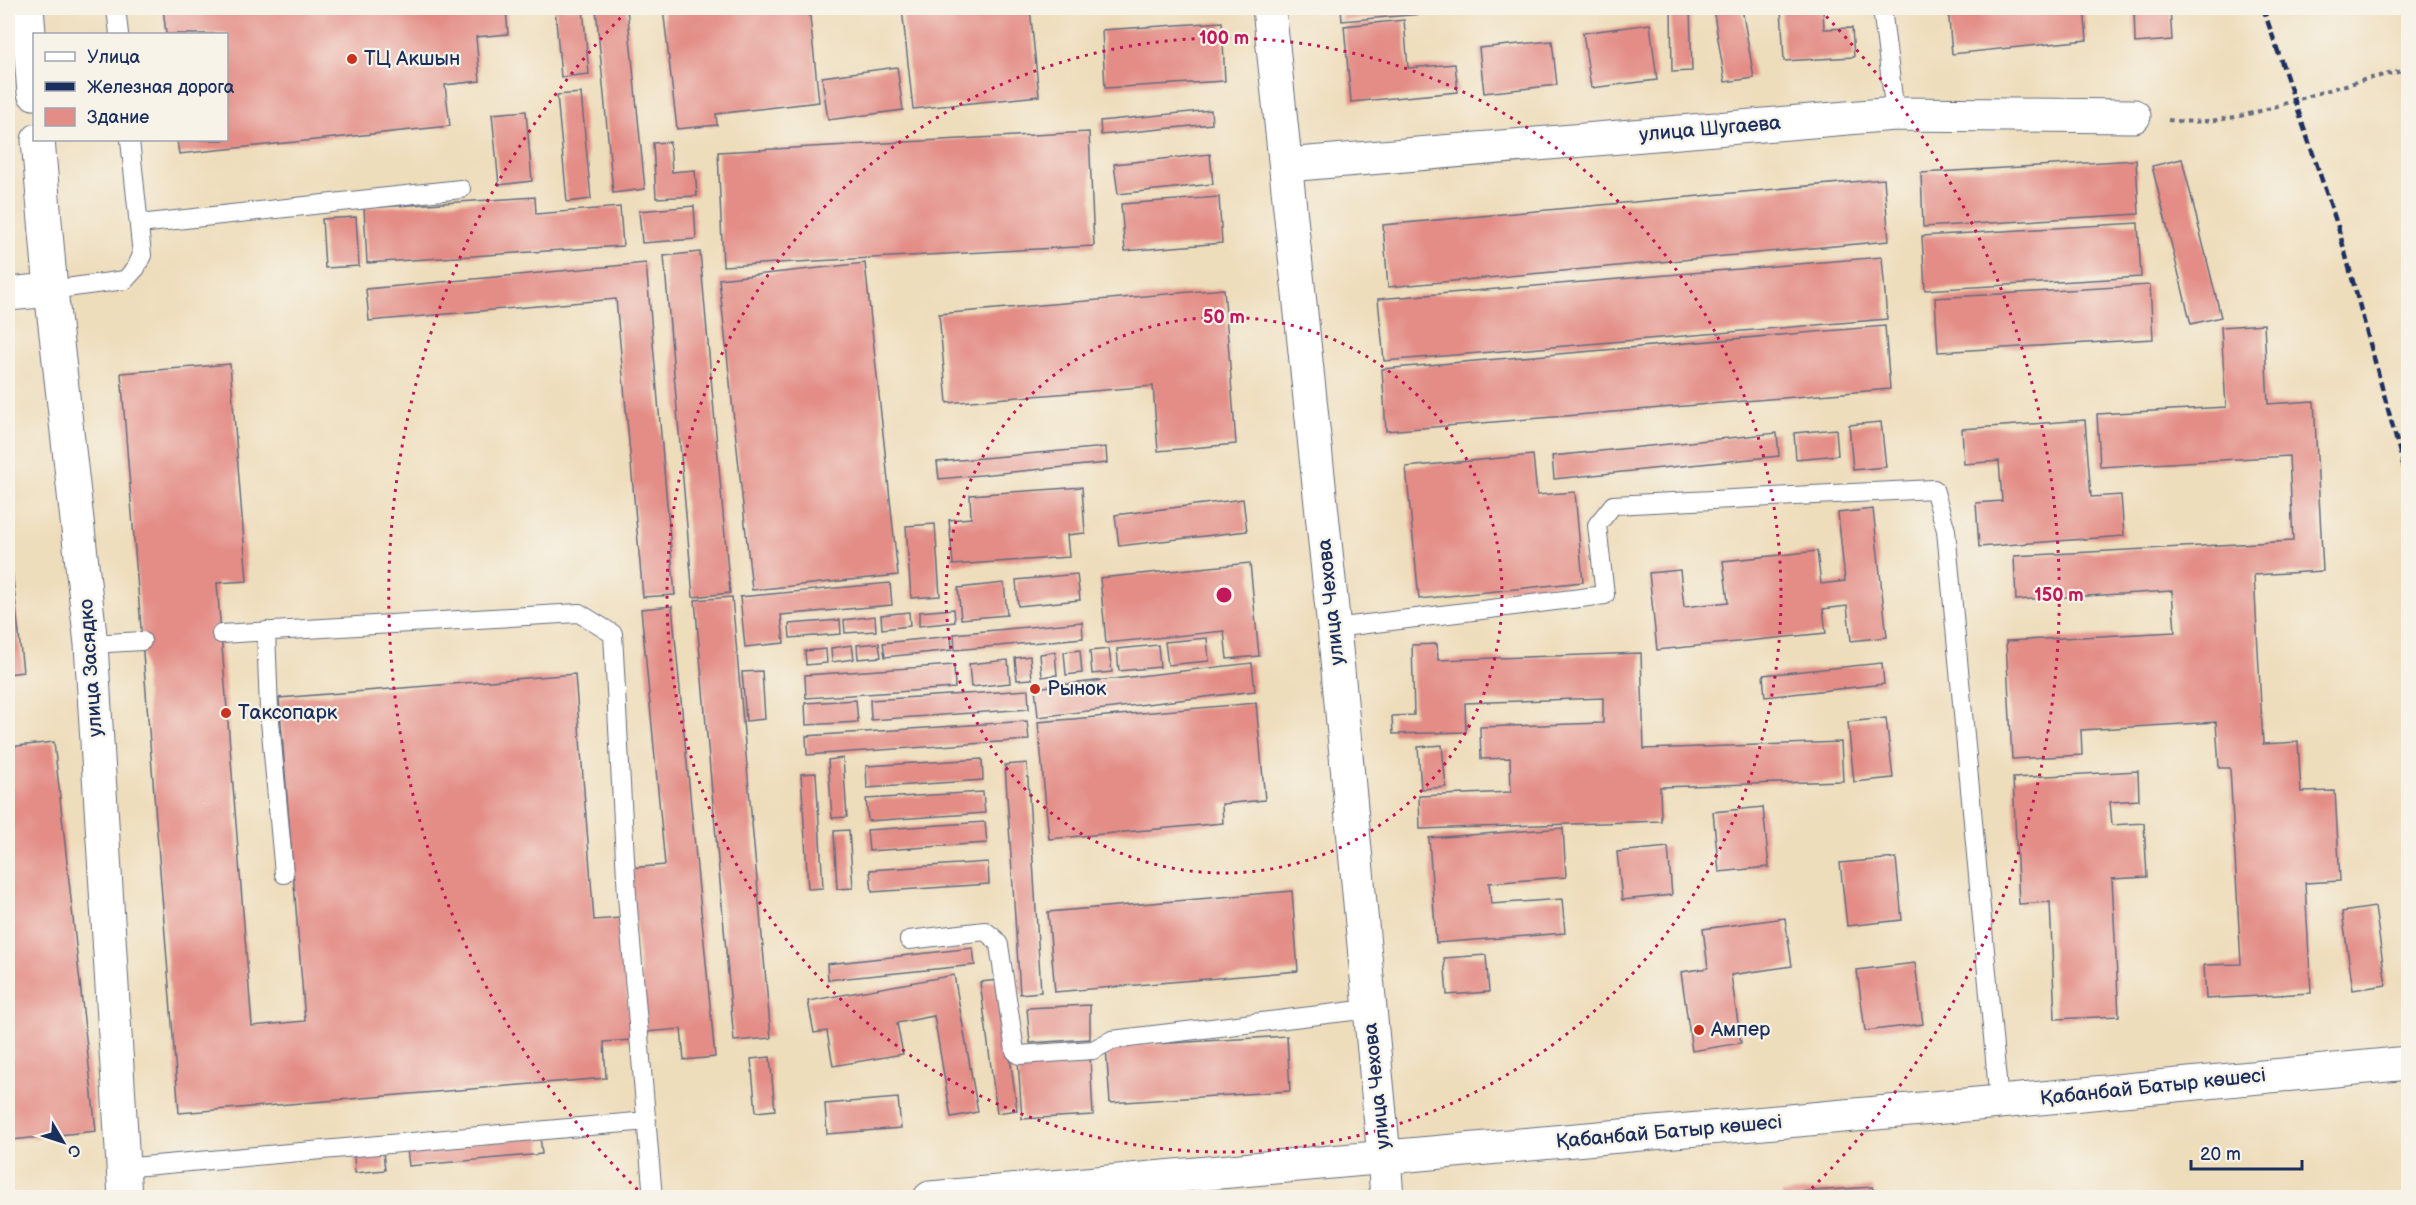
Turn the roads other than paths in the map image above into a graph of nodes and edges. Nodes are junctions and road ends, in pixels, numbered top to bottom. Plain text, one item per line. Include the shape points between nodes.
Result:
1 (27, 8) edge
2 (116, 8) edge
3 (1269, 8) edge
4 (1882, 8) edge
5 (119, 33) edge
6 (33, 81) edge
7 (1895, 114) junction
8 (2134, 116) road end
9 (38, 141) edge
10 (130, 141) edge
11 (1286, 165) junction
12 (461, 189) dead end
13 (139, 224) junction
14 (51, 290) junction
15 (8, 294) edge
16 (1334, 628) junction
17 (266, 631) junction
18 (221, 634) dead end
19 (142, 641) dead end
20 (91, 644) junction
21 (284, 874) dead end
22 (909, 940) dead end
23 (1369, 1009) junction
24 (2409, 1063) edge
25 (1999, 1102) junction
26 (647, 1121) junction
27 (1384, 1157) junction
28 (124, 1183) edge
29 (652, 1197) edge
30 (930, 1197) edge
31 (1387, 1197) edge

1 - 6 street
2 - 5 lane
3 - 11 street, улица Чехова
4 - 7 lane
7 - 8 street, улица Шугаева
7 - 11 street, улица Шугаева
9 - 14 street, улица Засядко
10 - 13 lane
11 - 16 street, улица Чехова
12 - 13 lane
13 - 14 lane via 142,255 125,280
14 - 15 street
14 - 20 street, улица Засядко
16 - 23 street, улица Чехова
16 - 25 lane via 1605,595 1597,525 1613,505 1934,489 1946,530
17 - 18 lane
17 - 21 lane
17 - 26 lane via 579,613 613,634 627,896
19 - 20 lane
20 - 28 street, улица Засядко
22 - 23 lane via 985,931 995,939 1015,1051 1019,1054 1093,1050 1112,1040
23 - 27 street, улица Чехова
24 - 25 street, Қабанбай Батыр көшесі
25 - 27 street, Қабанбай Батыр көшесі
26 - 28 lane
26 - 29 lane
27 - 30 street, Қабанбай Батыр көшесі
27 - 31 street, улица Чехова

